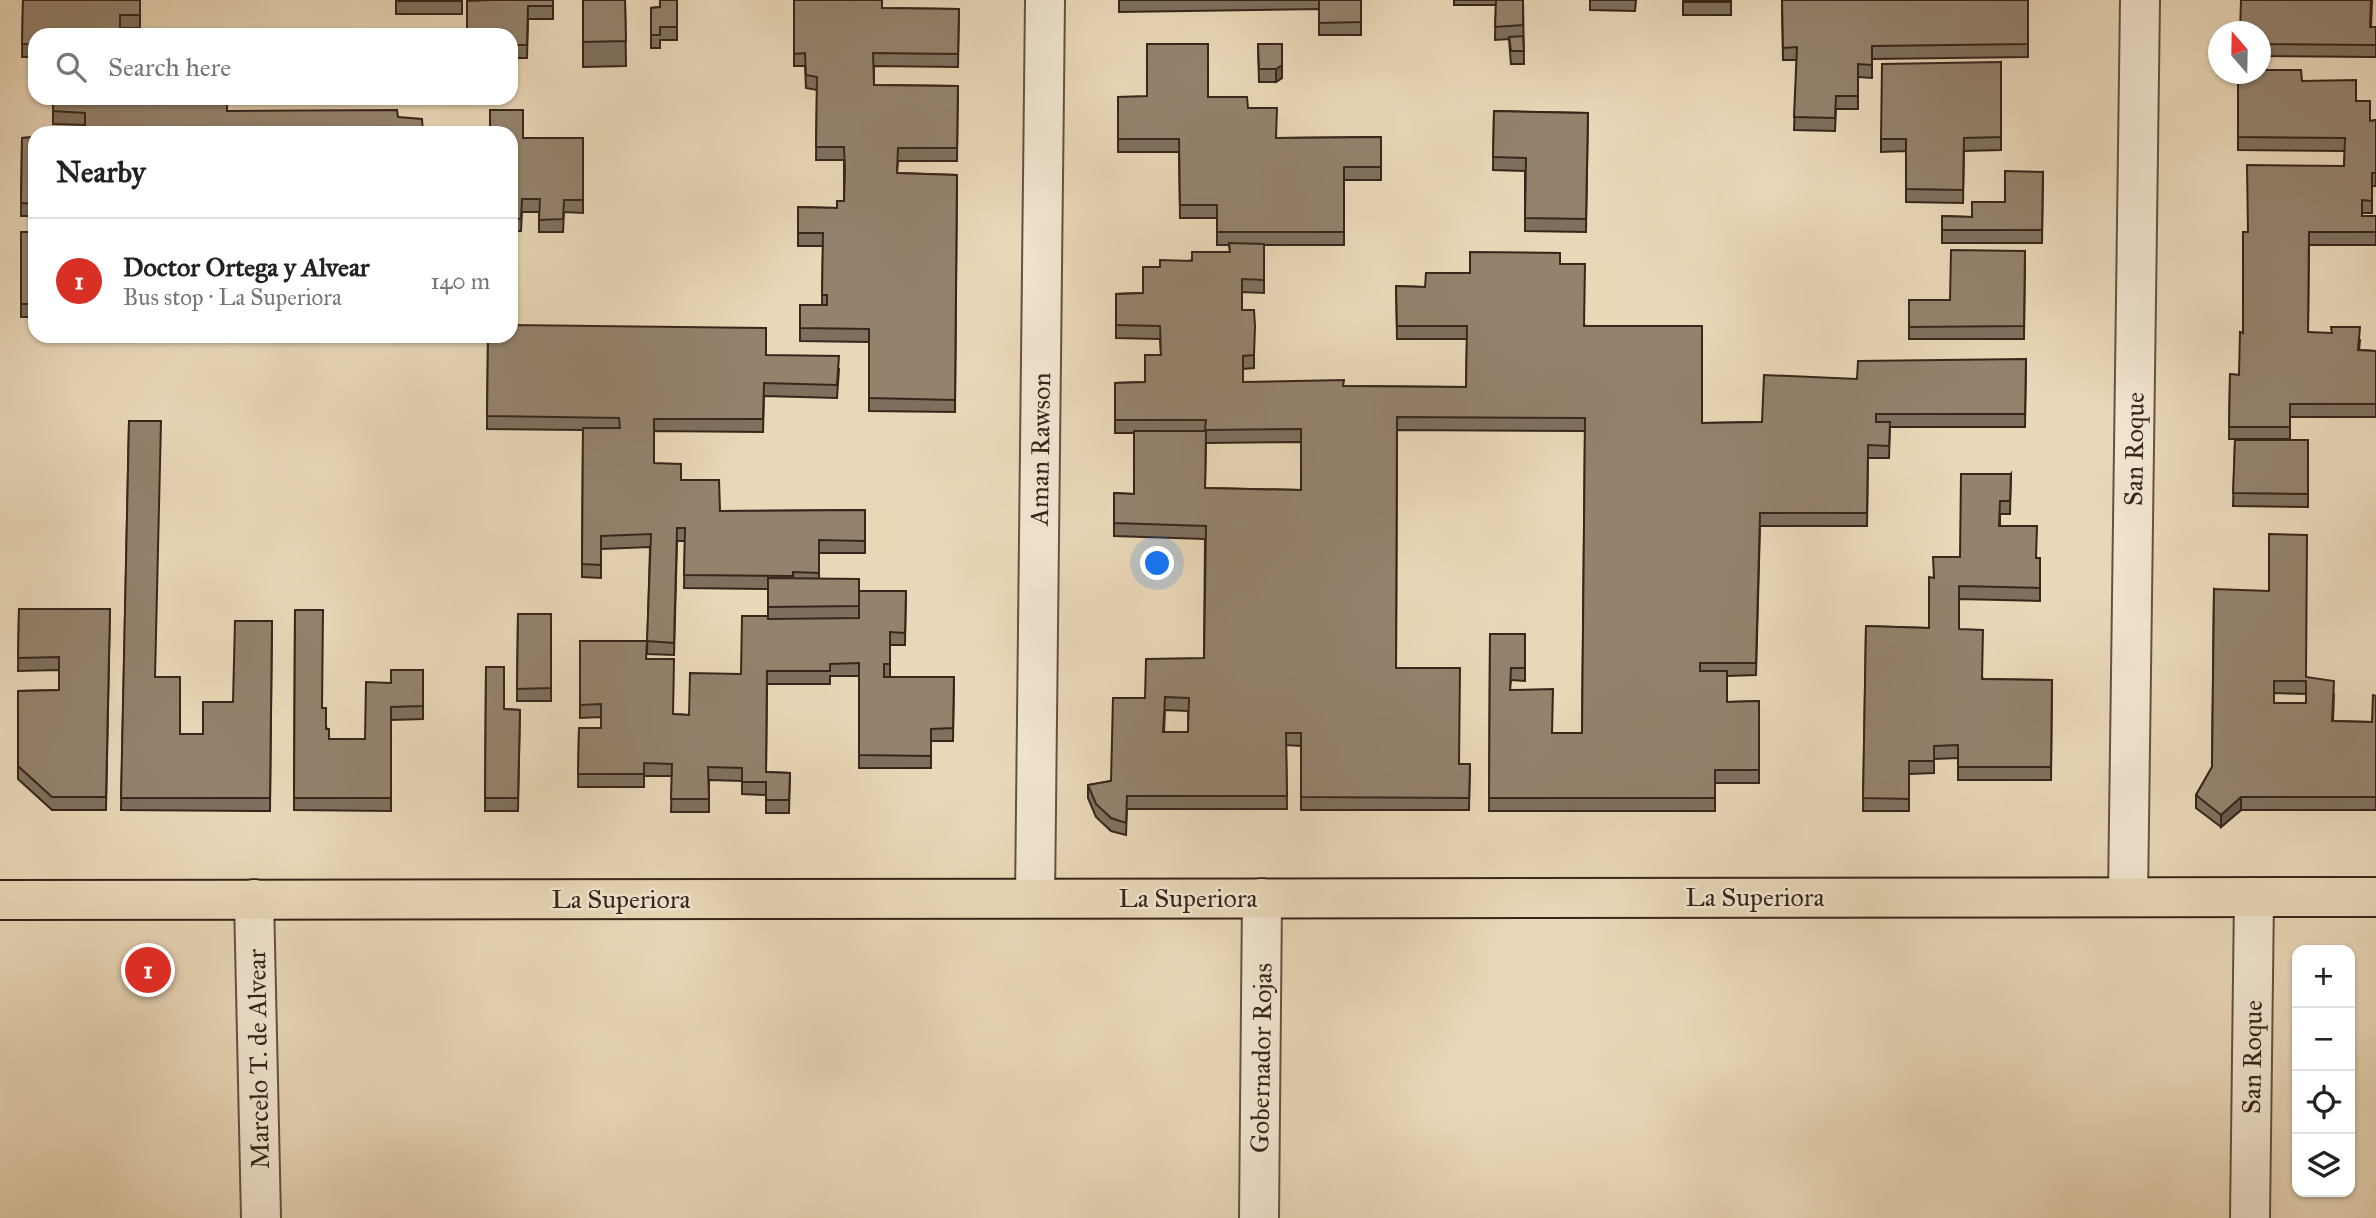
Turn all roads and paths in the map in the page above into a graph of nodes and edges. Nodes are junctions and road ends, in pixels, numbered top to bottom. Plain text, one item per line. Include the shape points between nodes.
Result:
1 (1045, 0) edge
2 (2140, 0) edge
3 (2128, 897) junction
4 (2253, 897) junction
5 (2376, 897) edge
6 (1035, 898) junction
7 (1262, 898) junction
8 (254, 899) junction
9 (0, 900) edge
10 (261, 1218) edge
11 (1259, 1218) edge
12 (2250, 1218) edge

1 - 6 street, Aman Rawson
2 - 3 street, San Roque
3 - 4 main road, La Superiora
3 - 7 main road, La Superiora
4 - 5 main road, La Superiora
4 - 12 street, San Roque
6 - 7 main road, La Superiora
6 - 8 main road, La Superiora
7 - 11 street, Gobernador Rojas
8 - 9 main road, La Superiora
8 - 10 street, Marcelo T. de Alvear

